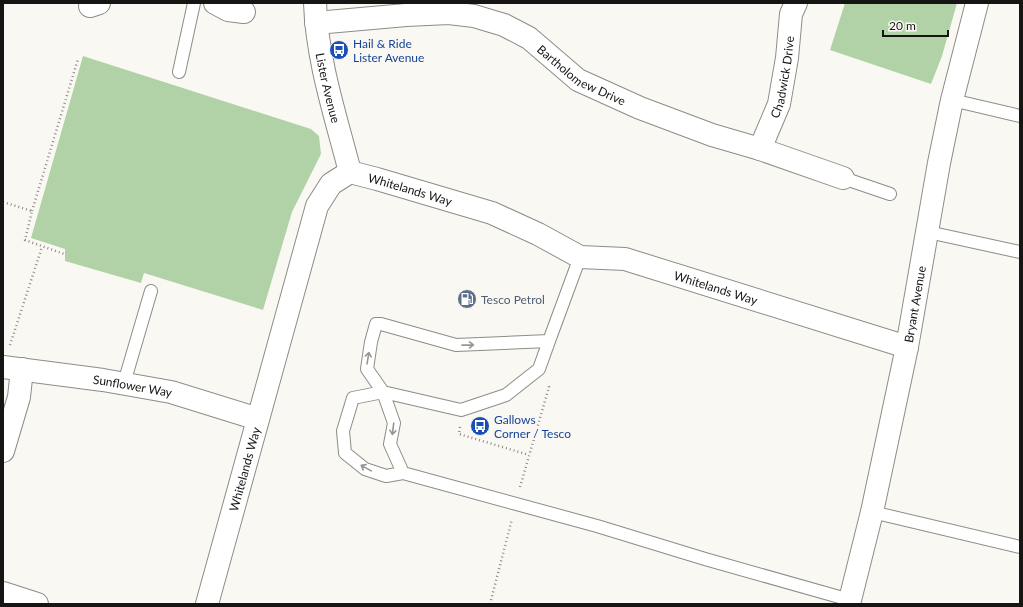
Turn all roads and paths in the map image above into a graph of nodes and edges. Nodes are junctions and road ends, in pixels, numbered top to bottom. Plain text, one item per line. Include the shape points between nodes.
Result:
1 (194, 3) edge
2 (215, 3) edge
3 (796, 3) edge
4 (977, 3) edge
5 (450, 8) edge
6 (244, 12) dead end
7 (315, 13) edge
8 (78, 59) dead end
9 (179, 72) dead end
10 (952, 100) junction
11 (1020, 116) edge
12 (760, 149) junction
13 (350, 172) junction
14 (843, 178) joint
15 (890, 194) dead end
16 (3, 202) edge
17 (32, 211) junction
18 (928, 232) junction
19 (42, 247) junction
20 (1020, 252) edge
21 (64, 254) dead end
22 (580, 257) junction
23 (151, 291) dead end
24 (549, 341) junction
25 (907, 347) junction
26 (11, 362) edge
27 (124, 384) junction
28 (383, 392) junction
29 (461, 410) junction
30 (258, 419) junction
31 (3, 451) edge
32 (529, 455) dead end
33 (403, 473) junction
34 (872, 512) junction
35 (1020, 548) edge
36 (3, 593) edge
37 (850, 602) edge
38 (37, 604) edge
39 (207, 604) edge

1 - 9 lane
2 - 6 street via 228,10
3 - 12 street, Chadwick Drive via 791,14 779,104
4 - 10 street, Bryant Avenue
5 - 7 street, Bartholomew Drive via 406,15
5 - 12 street, Bartholomew Drive via 504,25 529,38 578,80 640,108 712,135
7 - 13 street, Lister Avenue via 325,77
8 - 17 path
10 - 11 lane
10 - 18 street, Bryant Avenue
12 - 14 street, Bartholomew Drive
13 - 22 street, Whitelands Way via 492,213
13 - 30 street, Whitelands Way via 331,184 317,206
14 - 15 lane
16 - 17 path
17 - 19 path via 25,240
18 - 20 lane
18 - 25 street, Bryant Avenue
19 - 21 path
19 - 26 path
22 - 24 lane
22 - 25 street, Whitelands Way via 625,259
23 - 27 lane
28 -> 24 lane via 367,369 374,326 377,324 456,345
24 - 29 lane via 540,370 506,395
25 - 34 street, Bryant Avenue
26 - 27 street, Sunflower Way
26 - 31 street via 19,397
27 - 30 street, Sunflower Way via 171,392
28 - 29 lane
28 -> 33 lane via 394,423 390,444
33 -> 28 lane via 386,476 365,469 345,453 343,431 353,398
29 - 32 path via 459,434
30 - 39 street, Whitelands Way
33 - 37 lane via 597,526
34 - 35 lane
34 - 37 street, Bryant Avenue
36 - 38 street

